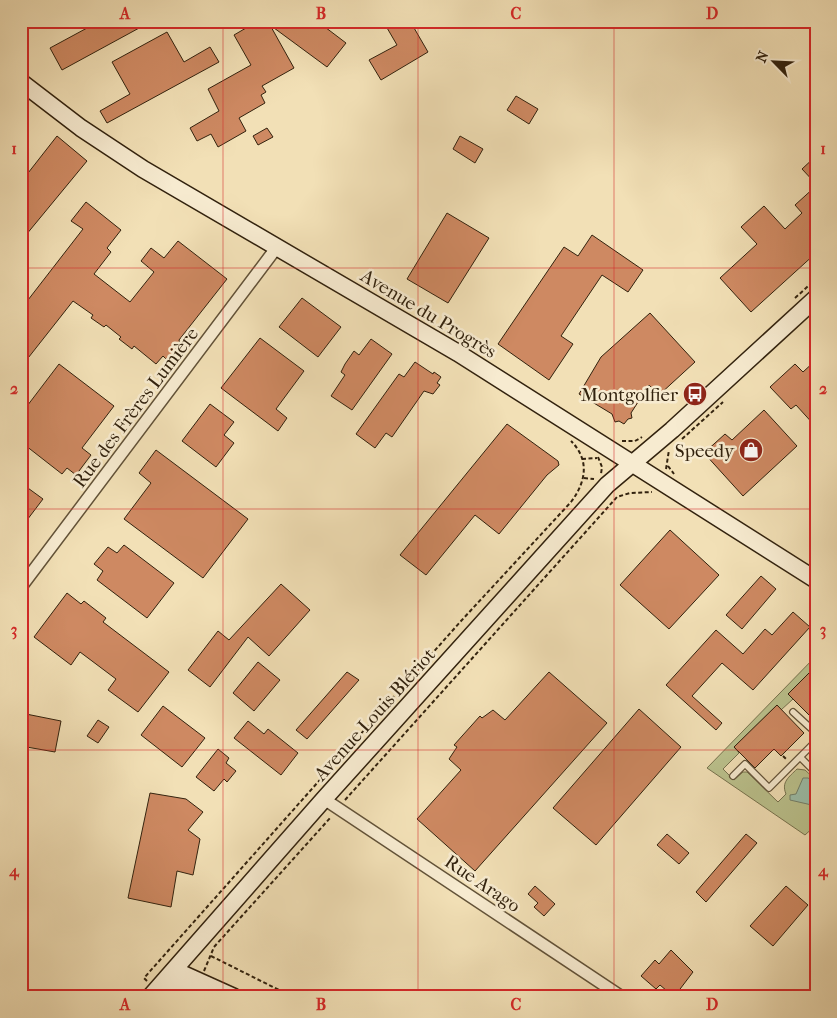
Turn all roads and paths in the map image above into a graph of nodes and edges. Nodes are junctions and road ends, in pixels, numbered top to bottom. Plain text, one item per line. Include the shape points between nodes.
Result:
1 (21, 82) edge
2 (277, 247) junction
3 (816, 279) edge
4 (816, 298) edge
5 (794, 299) dead end
6 (649, 434) dead end
7 (566, 436) dead end
8 (616, 440) dead end
9 (674, 444) dead end
10 (597, 458) dead end
11 (582, 459) junction
12 (632, 462) junction
13 (660, 480) junction
14 (816, 580) edge
15 (21, 587) edge
16 (793, 712) dead end
17 (816, 733) edge
18 (816, 741) edge
19 (800, 757) junction
20 (816, 773) edge
21 (733, 776) dead end
22 (324, 799) junction
23 (338, 808) junction
24 (162, 984) edge
25 (202, 997) edge
26 (234, 997) edge
27 (293, 997) edge
28 (622, 997) edge

1 - 2 street, Avenue du Progrès via 129,160
2 - 12 street, Avenue du Progrès via 458,353
2 - 15 street, Rue des Frères Lumière
3 - 5 path
4 - 12 street, Avenue Louis Blériot via 672,430
6 - 8 path via 635,441
7 - 11 path via 577,447
9 - 13 path
10 - 11 path
11 - 24 path via 584,478 571,502 144,978
12 - 13 street, Avenue du Progrès
12 - 22 street, Avenue Louis Blériot via 607,485
13 - 14 street, Avenue du Progrès
13 - 23 path via 653,492 618,497
16 - 17 lane
18 - 19 lane
19 - 20 lane
19 - 21 lane via 769,788 745,764
22 - 23 street, Rue Arago
22 - 24 street, Avenue Louis Blériot
23 - 27 path via 214,947 211,956
23 - 28 street, Rue Arago
24 - 25 street
24 - 26 street

